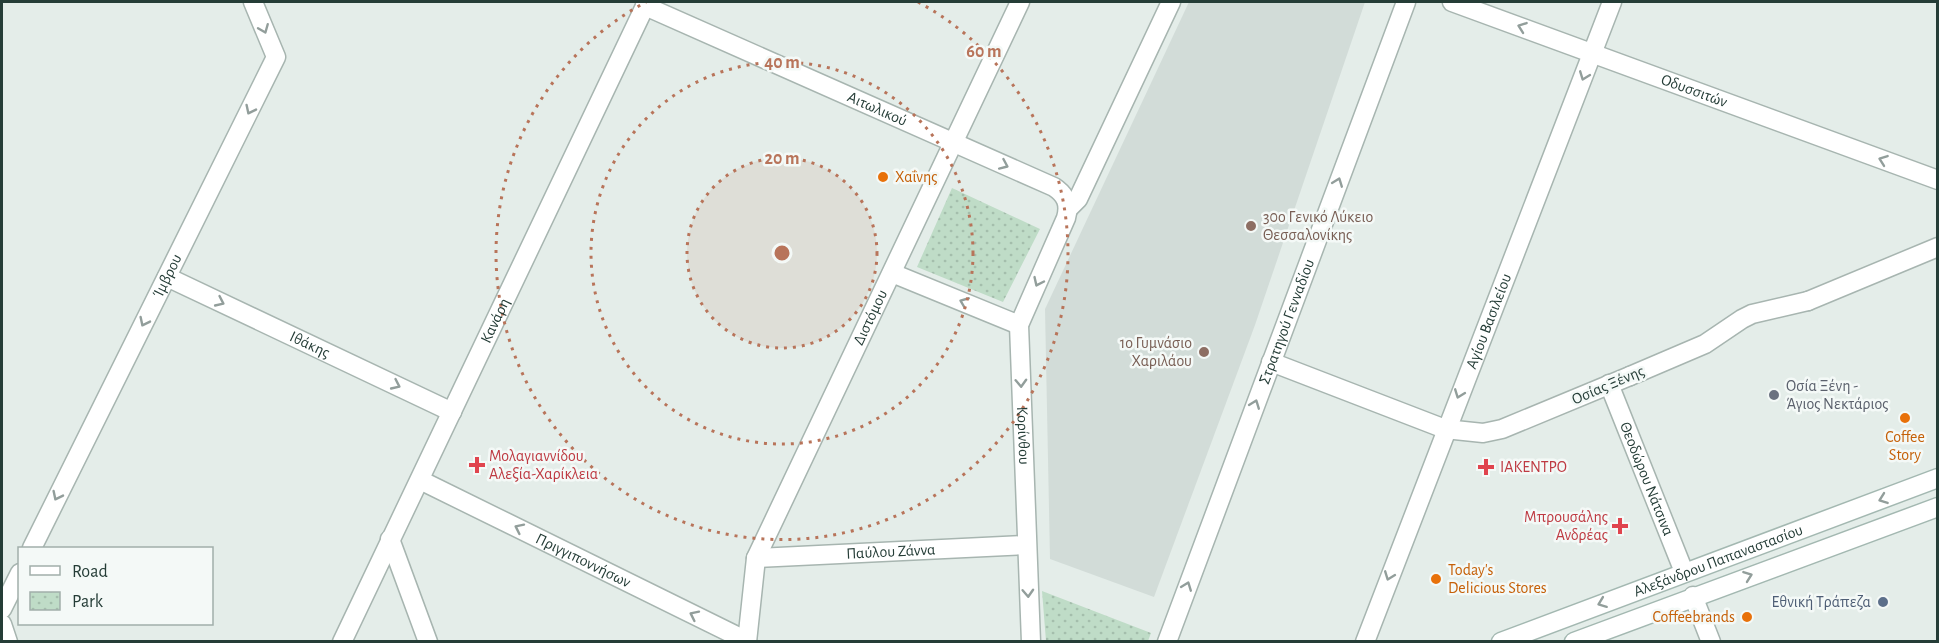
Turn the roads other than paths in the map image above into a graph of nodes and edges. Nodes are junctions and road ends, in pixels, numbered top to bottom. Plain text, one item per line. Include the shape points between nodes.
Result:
1 (253, 2) edge
2 (1020, 2) edge
3 (1171, 2) edge
4 (1406, 2) edge
5 (1452, 2) edge
6 (1612, 2) edge
7 (646, 4) edge
8 (1593, 52) junction
9 (953, 143) junction
10 (1938, 180) edge
11 (1068, 209) junction
12 (1938, 247) edge
13 (892, 273) junction
14 (167, 277) junction
15 (1019, 325) junction
16 (1271, 362) junction
17 (1609, 384) junction
18 (452, 412) junction
19 (1445, 429) junction
20 (1938, 478) edge
21 (420, 480) junction
22 (1938, 507) edge
23 (390, 539) junction
24 (1026, 544) junction
25 (33, 547) edge
26 (756, 558) junction
27 (1684, 572) junction
28 (18, 577) edge
29 (1693, 596) junction
30 (2, 609) edge
31 (2, 624) edge
32 (747, 641) edge
33 (8, 642) edge
34 (342, 642) edge
35 (428, 642) edge
36 (1031, 642) edge
37 (1167, 642) edge
38 (1365, 642) edge
39 (1501, 642) edge
40 (1574, 642) edge
41 (1711, 642) edge

1 -> 14 street, Ίμβρου via 276,57
2 - 9 street, Διστόμου
3 - 11 street via 1078,199
16 -> 4 street, Στρατηγού Γενναδίου
8 -> 5 street, Οδυσσιτών
6 - 8 street, Αγίου Βασιλείου
7 - 9 street, Αιτωλικού
7 - 18 street, Κανάρη
10 -> 8 street, Οδυσσιτών
8 -> 19 street, Αγίου Βασιλείου
9 -> 11 street, Αιτωλικού via 1054,187 1067,200
9 - 13 street, Διστόμου
11 -> 15 street, Κορίνθου
12 - 17 street, Οσίας Ξένης via 1808,301 1752,314 1705,344
15 -> 13 street
13 - 26 street, Διστόμου
14 -> 18 street, Ιθάκης
14 -> 25 street, Ίμβρου
15 -> 24 street, Κορίνθου
16 - 19 street, Οσίας Ξένης
37 -> 16 street, Στρατηγού Γενναδίου
17 - 19 street, Οσίας Ξένης via 1496,431
17 - 27 street, Θεοδώρου Νάτσινα
18 - 21 street, Κανάρη
19 -> 38 street, Αγίου Βασιλείου
20 -> 27 street, Αλεξάνδρου Παπαναστασίου
21 - 23 street, Κανάρη
32 -> 21 street, Πριγγιποννήσων
29 -> 22 street, Αλεξάνδρου Παπαναστασίου
23 - 34 street, Κανάρη
23 - 35 street
24 - 26 street, Παύλου Ζάννα
24 -> 36 street, Κορίνθου
26 - 32 street, Διστόμου
27 -> 39 street, Αλεξάνδρου Παπαναστασίου
28 - 30 street
29 - 40 street, Αλεξάνδρου Παπαναστασίου
29 - 41 street
31 - 33 street

